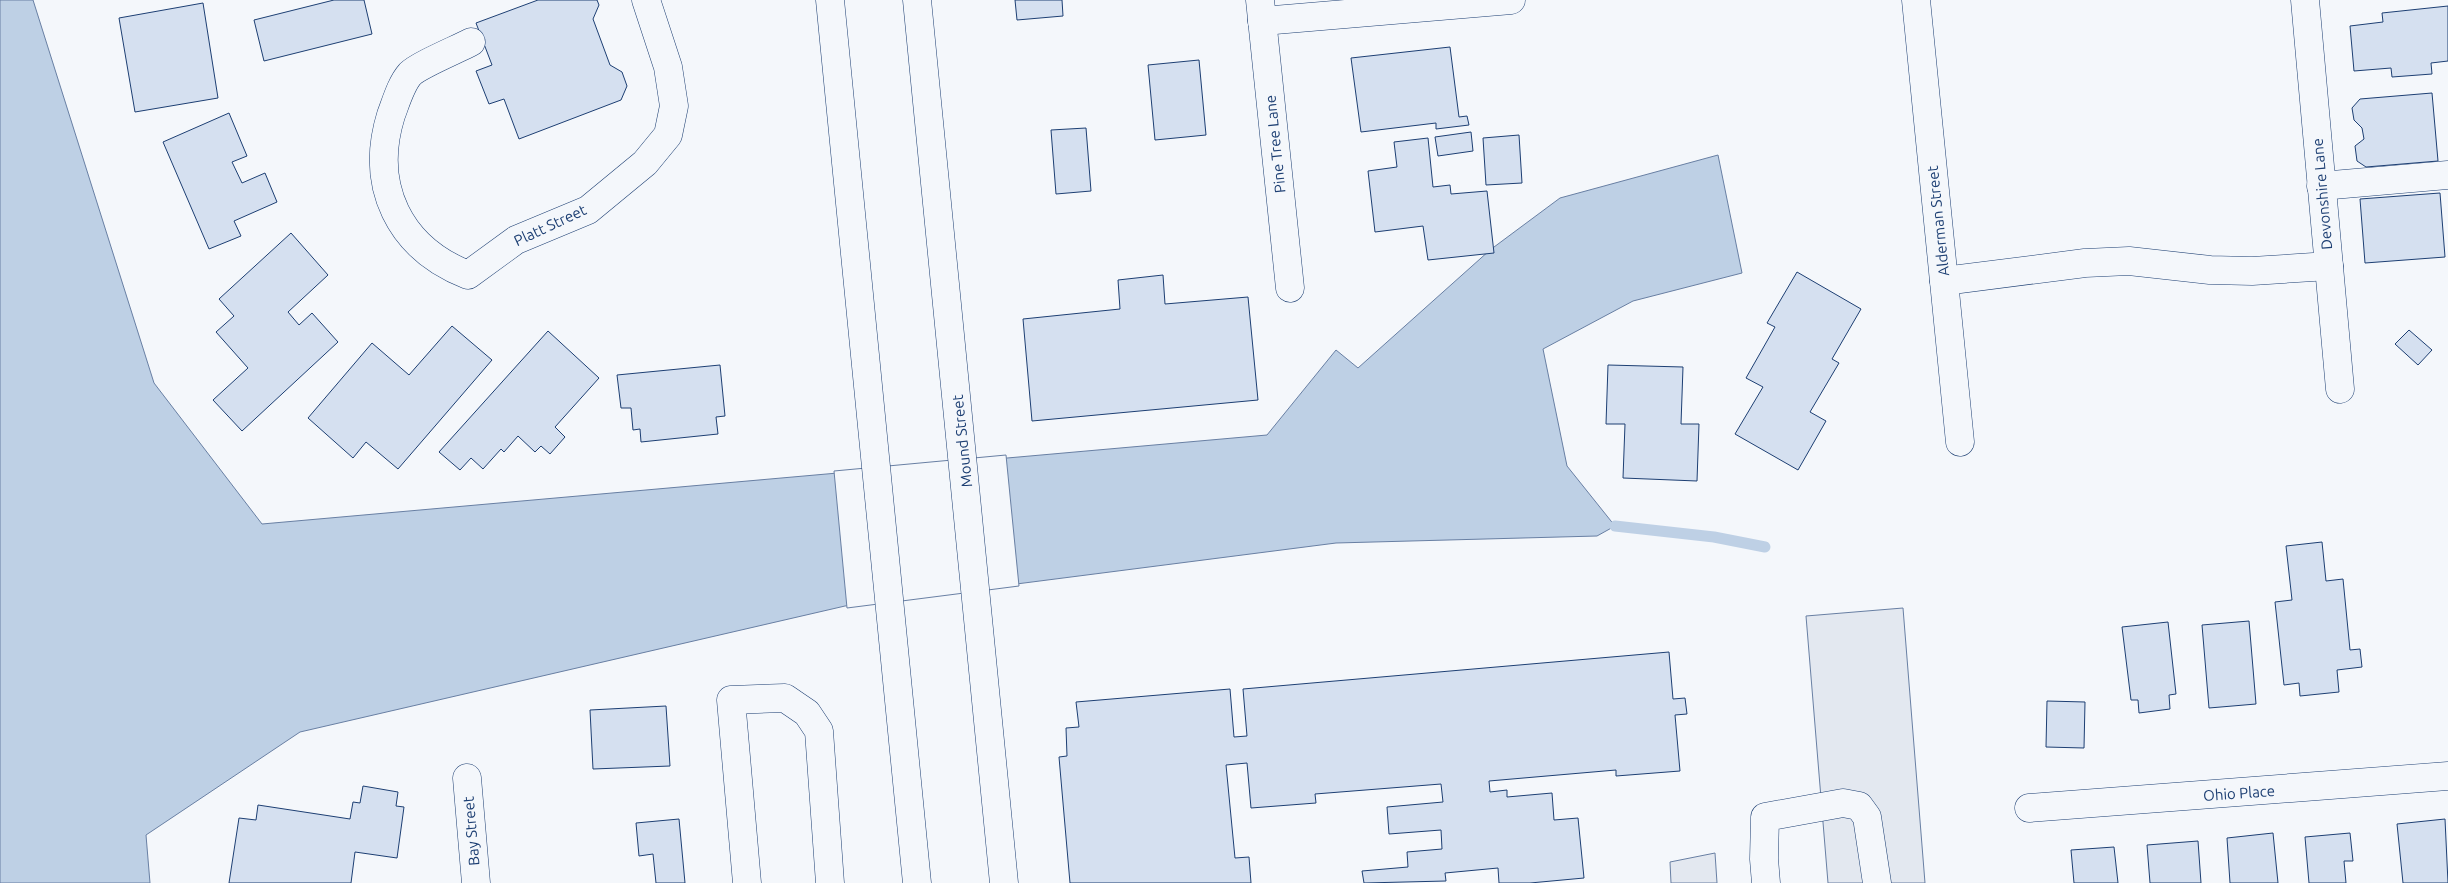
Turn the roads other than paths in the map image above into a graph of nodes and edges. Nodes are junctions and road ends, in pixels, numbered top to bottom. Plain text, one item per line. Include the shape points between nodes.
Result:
1 (646, 0) edge
2 (830, 0) edge
3 (918, 0) edge
4 (1511, 0) edge
5 (1916, 0) edge
6 (2305, 0) edge
7 (1261, 11) edge
8 (472, 42) dead end
9 (2448, 175) edge
10 (2322, 186) junction
11 (2329, 266) junction
12 (1944, 281) junction
13 (1290, 288) dead end
14 (2340, 389) dead end
15 (1960, 442) dead end
16 (2448, 776) edge
17 (467, 778) dead end
18 (2029, 808) dead end
19 (1765, 871) edge
20 (476, 883) edge
21 (746, 883) edge
22 (830, 883) edge
23 (916, 883) edge
24 (1004, 883) edge
25 (1877, 883) edge

1 - 8 street, Platt Street via 668,67 674,106 668,134 645,163 588,210 516,240 468,275 450,268 428,253 402,226 390,202 384,176 386,132 397,97 410,74
2 - 23 street
3 - 24 street, Mound Street
4 - 7 street
5 - 12 street, Alderman Street
6 - 10 street, Devonshire Lane
7 - 13 street, Pine Tree Lane
9 - 10 street
10 - 11 street, Devonshire Lane
11 - 12 street via 2210,270 2129,261 2085,263
11 - 14 street, Devonshire Lane
12 - 15 street, Alderman Street
16 - 18 street, Ohio Place
17 - 20 street, Bay Street
19 - 25 street via 1765,817 1843,803 1859,806 1867,818
21 - 22 street via 731,700 786,698 807,712 819,731

